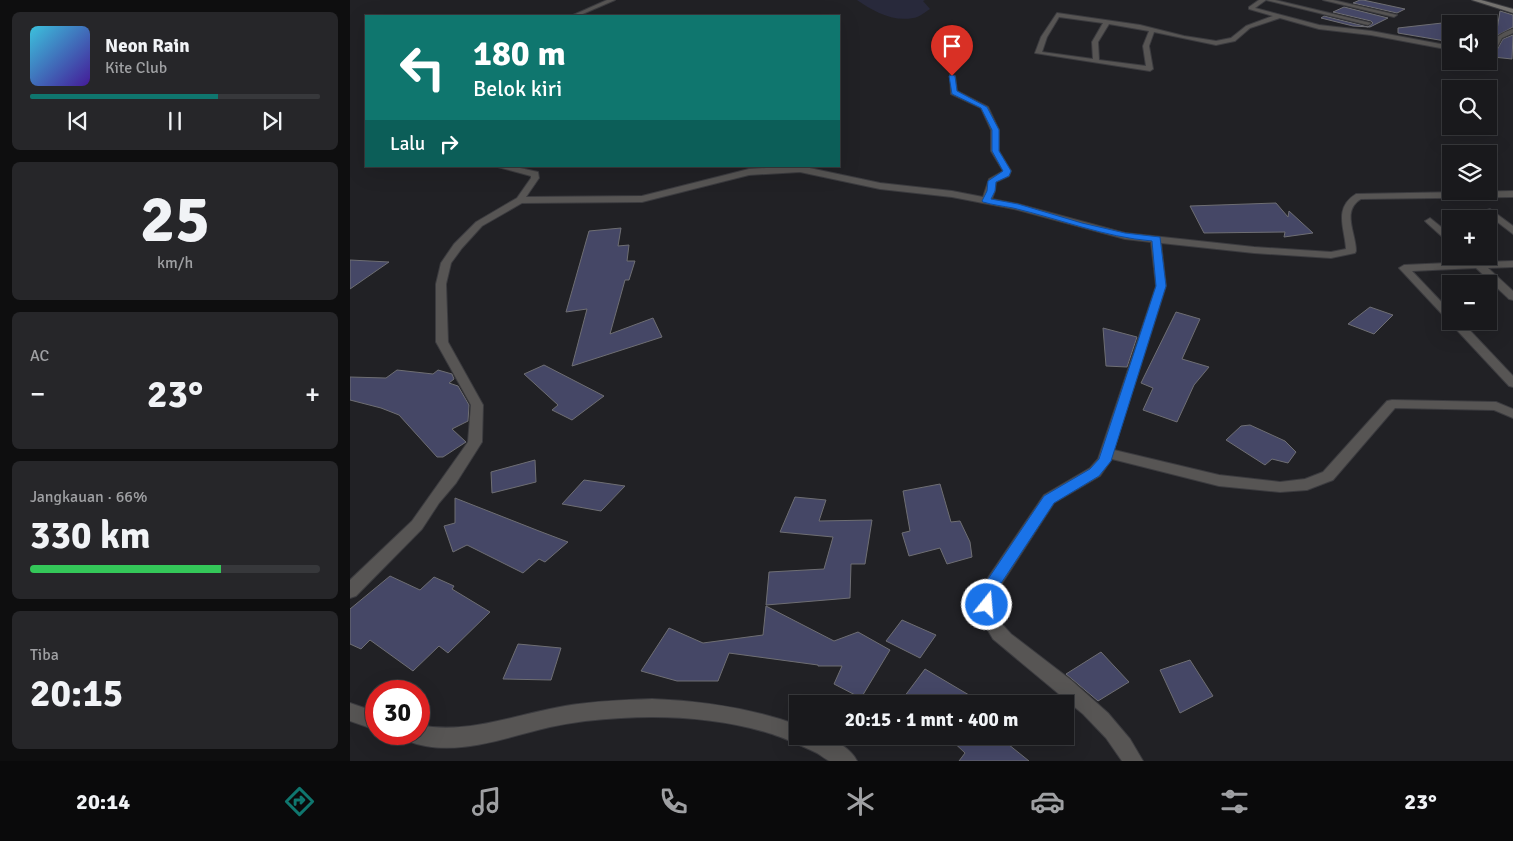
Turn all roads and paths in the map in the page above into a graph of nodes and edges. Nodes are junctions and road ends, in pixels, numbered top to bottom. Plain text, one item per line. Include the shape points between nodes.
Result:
1 (612, 0) edge
2 (1263, 0) edge
3 (1268, 0) edge
4 (1302, 0) edge
5 (1326, 0) edge
6 (1475, 0) edge
7 (1290, 4) junction
8 (1513, 12) edge
9 (576, 15) edge
10 (1394, 15) dead end
11 (1280, 16) junction
12 (1107, 22) junction
13 (1368, 23) dead end
14 (1152, 30) junction
15 (1513, 31) edge
16 (1497, 42) edge
17 (1442, 46) edge
18 (1096, 61) junction
19 (952, 76) dead end
20 (503, 167) edge
21 (1513, 194) edge
22 (520, 200) junction
23 (986, 201) junction
24 (1497, 217) edge
25 (1430, 221) dead end
26 (1513, 230) edge
27 (1442, 232) edge
28 (1156, 239) junction
29 (1497, 264) edge
30 (1513, 264) edge
31 (1479, 265) joint
32 (1513, 297) edge
33 (1442, 308) edge
34 (1463, 330) edge
35 (1513, 383) edge
36 (1513, 414) edge
37 (1107, 453) junction
38 (350, 590) edge
39 (350, 712) edge
40 (365, 717) edge
41 (789, 732) edge
42 (430, 737) edge
43 (820, 745) edge
44 (848, 761) edge
45 (1133, 761) edge

1 - 9 street
2 - 11 street via 1251,8
3 - 7 street
4 - 7 street
5 - 10 street
6 - 8 street
7 - 13 street
11 - 14 street via 1248,27 1233,40 1216,43
11 - 17 street via 1319,27
12 - 14 street
12 - 18 street via 1095,42
12 - 18 street via 1057,15 1038,53
14 - 18 street via 1146,46 1150,69
15 - 16 street via 1500,35
19 - 23 street via 954,92 984,107 995,130 995,151 1007,171 992,181
20 - 22 street via 535,174
21 - 28 street via 1359,196 1348,205 1346,230 1351,251 1331,255
22 - 23 street via 642,199 749,172 784,169
22 - 38 street via 479,224 458,246 446,263 441,284 442,342 477,405 476,442 417,525
23 - 28 street via 1125,236
24 - 26 street
25 - 27 street
28 - 37 street via 1161,286
29 - 30 street
31 - 32 street
31 - 33 street via 1404,268
34 - 35 street
36 - 37 street via 1496,406 1392,404 1328,476 1284,487 1241,485
37 - 45 street via 1099,469 1049,499 989,590 987,605 990,619 1002,636 1089,706 1120,739
39 - 40 street
41 - 42 street via 756,719 706,710 625,709 566,715 457,736
43 - 44 street

